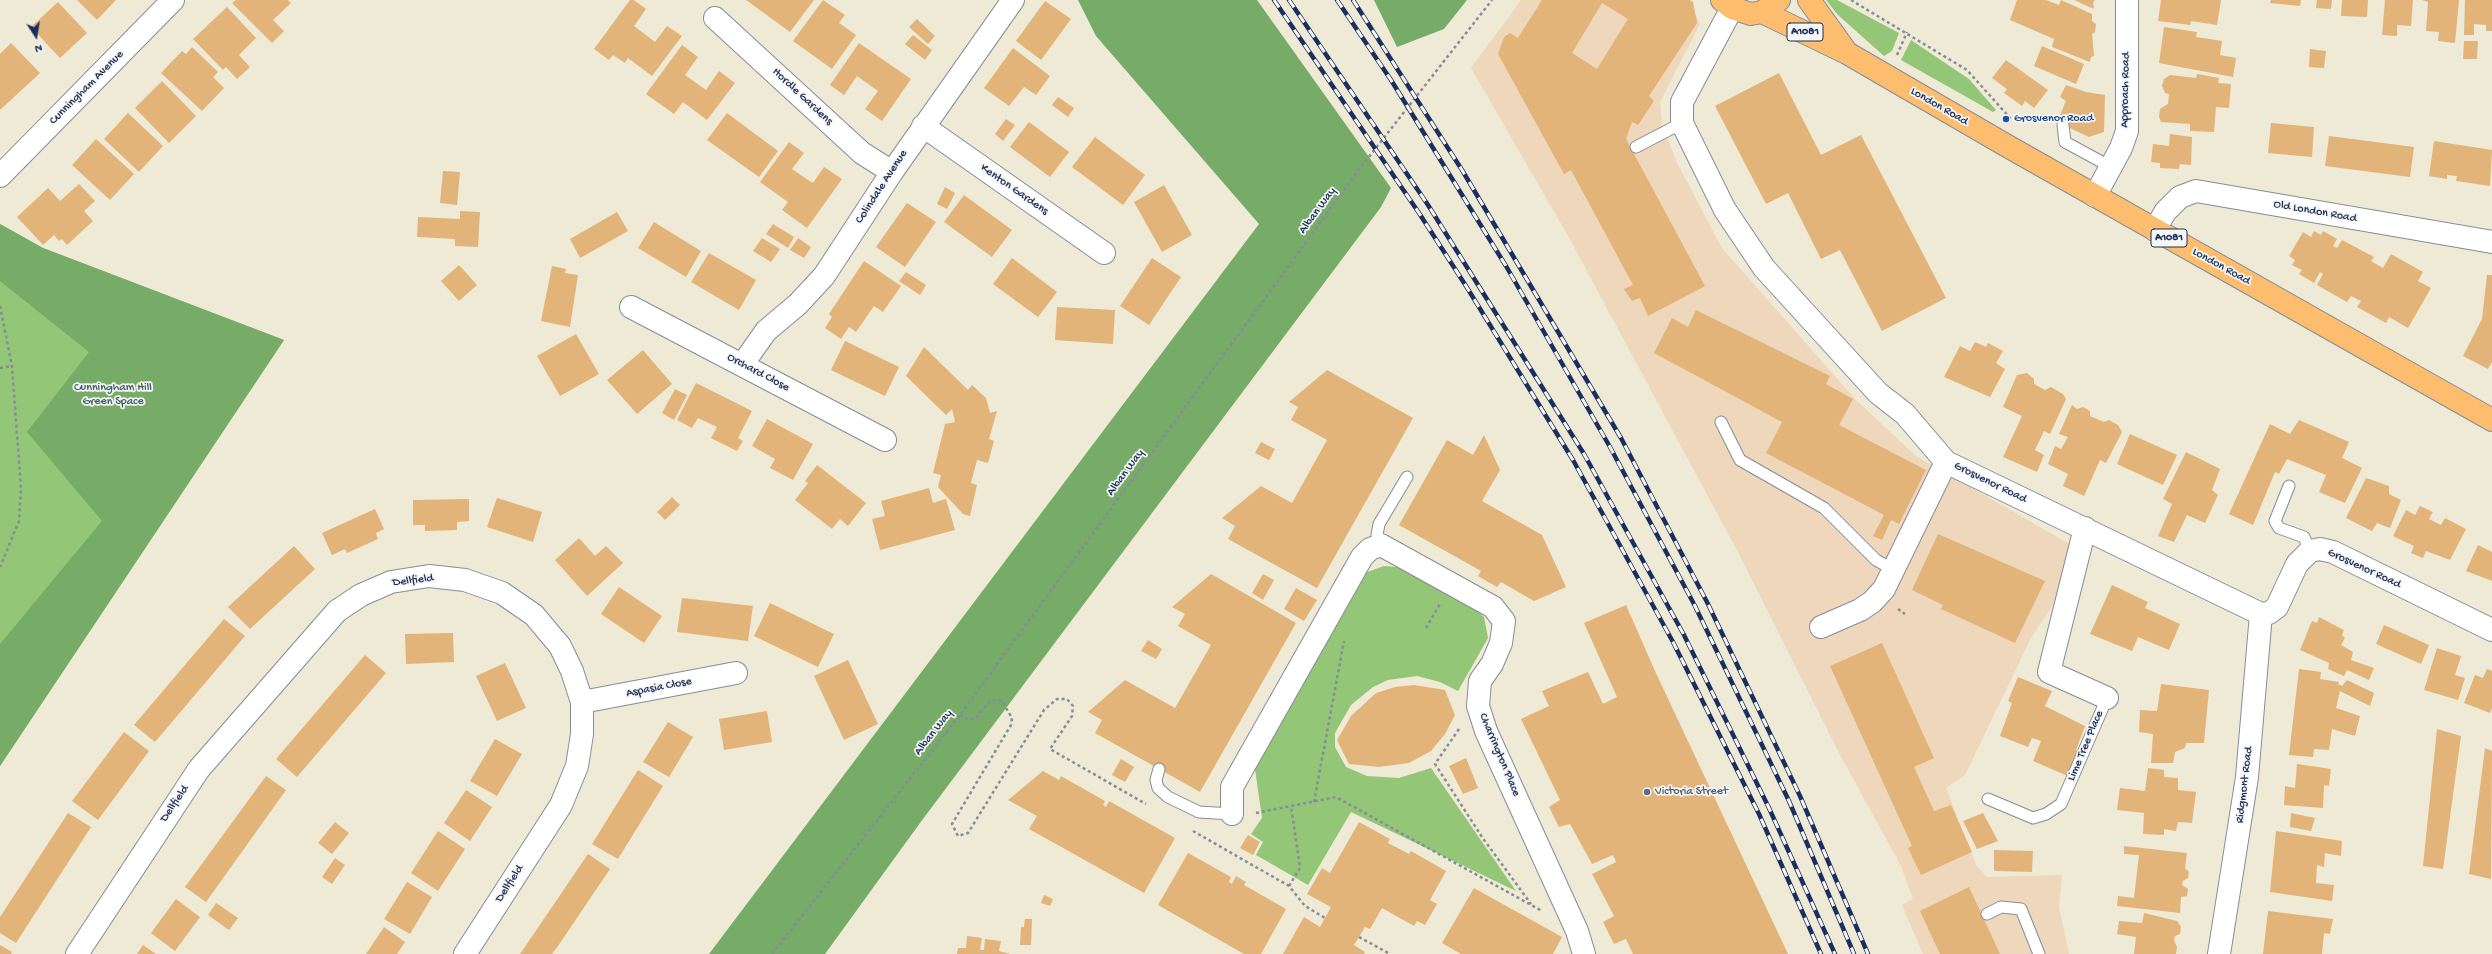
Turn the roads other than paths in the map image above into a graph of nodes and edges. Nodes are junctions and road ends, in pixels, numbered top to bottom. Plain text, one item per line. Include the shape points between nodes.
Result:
1 (173, 0) edge
2 (1013, 0) edge
3 (1809, 0) edge
4 (2127, 0) edge
5 (1727, 4) edge
6 (1770, 6) edge
7 (715, 18) dead end
8 (1847, 52) junction
9 (1682, 123) junction
10 (2064, 125) dead end
11 (923, 126) junction
12 (1636, 147) dead end
13 (2111, 167) junction
14 (892, 172) junction
15 (0, 176) edge
16 (2095, 196) junction
17 (2155, 230) junction
18 (2492, 242) edge
19 (1104, 253) dead end
20 (631, 307) dead end
21 (742, 365) junction
22 (2492, 420) edge
23 (1721, 422) dead end
24 (886, 440) dead end
25 (1946, 462) junction
26 (1407, 477) dead end
27 (2289, 486) dead end
28 (2085, 528) junction
29 (1382, 545) junction
30 (2310, 550) junction
31 (1894, 570) junction
32 (2261, 614) junction
33 (1821, 627) dead end
34 (2492, 630) edge
35 (736, 673) dead end
36 (2107, 698) joint
37 (582, 702) junction
38 (1159, 769) dead end
39 (1988, 799) dead end
40 (1232, 814) joint
41 (1987, 914) dead end
42 (77, 954) edge
43 (465, 954) edge
44 (1584, 954) edge
45 (2040, 954) edge
46 (2220, 954) edge

1 - 15 street, Cunningham Avenue
2 - 11 street, Colindale Avenue
3 - 8 main road, London Road / A1081
4 - 13 street, Approach Road via 2127,131
5 - 6 main road, London Road / A1081 via 1751,14
5 - 9 street, Grosvenor Road via 1682,102
6 - 8 main road, London Road / A1081
7 - 14 street, Hordle Gardens via 862,153
8 - 16 main road, London Road / A1081
9 - 12 lane
9 - 25 street, Grosvenor Road via 1725,210 1764,268 1878,393 1905,414
10 - 13 lane via 2065,142
11 - 14 street, Colindale Avenue
11 - 19 street, Kenton Gardens
13 - 16 street, Approach Road
14 - 21 street, Colindale Avenue via 824,276 798,304 766,331
16 - 17 main road, London Road / A1081
17 - 18 street, Old London Road via 2165,212 2180,197 2196,191
17 - 22 main road, London Road / A1081
20 - 21 street, Orchard Close
21 - 24 street, Orchard Close
23 - 31 lane via 1740,460 1824,508 1876,560
25 - 28 street, Grosvenor Road
25 - 31 street
26 - 29 lane via 1379,524 1377,535
27 - 30 lane via 2275,521 2279,528 2304,537
28 - 32 street, Grosvenor Road
28 - 36 street, Lime Tree Place via 2049,672
29 - 40 street via 1370,549 1362,557 1232,787
29 - 44 street, Charrington Place via 1493,607 1504,621 1501,643 1492,664 1480,681 1478,701 1486,731 1577,930
30 - 32 street, Grosvenor Road via 2297,564 2277,607 2269,613
30 - 34 street, Grosvenor Road via 2333,552
31 - 33 street via 1884,589 1872,602
32 - 46 street, Ridgmont Road via 2247,777
35 - 37 street, Aspasia Close
36 - 39 lane, Lime Tree Place via 2062,804 2046,814 2033,818
37 - 42 street, Dellfield via 572,671 560,646 534,615 502,593 465,580 429,576 391,582 361,595 337,611 199,769
37 - 43 street, Dellfield via 582,734 577,766 561,805
38 - 40 lane via 1156,780 1158,788 1168,797 1199,812
41 - 45 lane via 2001,906 2021,909

